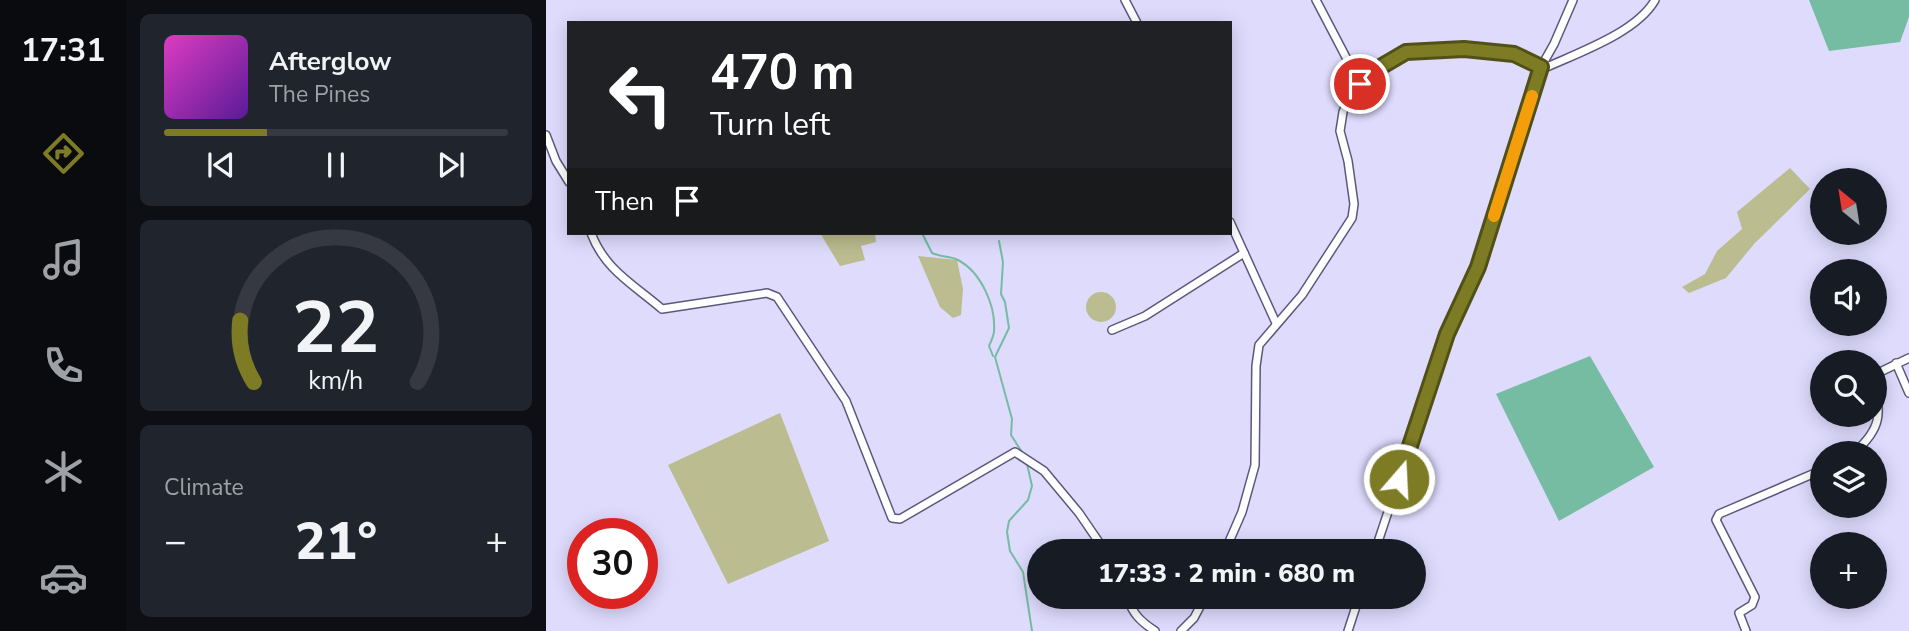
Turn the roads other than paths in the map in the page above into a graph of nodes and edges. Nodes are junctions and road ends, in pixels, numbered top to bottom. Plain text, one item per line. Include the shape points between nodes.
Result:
1 (1125, 0) edge
2 (1316, 0) edge
3 (1573, 0) edge
4 (1656, 0) edge
5 (1136, 21) edge
6 (1541, 67) junction
7 (1360, 84) junction
8 (546, 135) edge
9 (567, 179) edge
10 (1232, 226) edge
11 (592, 235) edge
12 (1244, 253) junction
13 (1276, 323) junction
14 (1112, 330) dead end
15 (1909, 358) edge
16 (1896, 363) junction
17 (1887, 369) edge
18 (1909, 393) edge
19 (1876, 427) edge
20 (1864, 441) edge
21 (1810, 475) edge
22 (1097, 539) edge
23 (1230, 539) edge
24 (1379, 539) edge
25 (1132, 609) edge
26 (1199, 609) edge
27 (1355, 609) edge
28 (1155, 631) edge
29 (1181, 631) edge
30 (1348, 631) edge
31 (1746, 631) edge

1 - 5 street
2 - 7 street
3 - 6 street
4 - 6 street via 1613,37
6 - 7 street via 1514,54 1464,49 1406,52
6 - 24 street via 1478,267 1447,334
7 - 13 street via 1351,92 1340,131 1351,182 1352,218 1302,295
8 - 9 street
10 - 12 street
11 - 22 street via 618,275 662,309 767,293 777,297 846,401 892,518 900,519 1015,452 1044,471
12 - 13 street
12 - 14 street via 1145,316
13 - 23 street via 1259,345 1255,465
15 - 16 street
16 - 17 street
16 - 18 street
19 - 20 street
21 - 31 street via 1719,514 1717,520 1755,597 1752,605 1739,613
25 - 28 street via 1139,621
26 - 29 street
27 - 30 street

